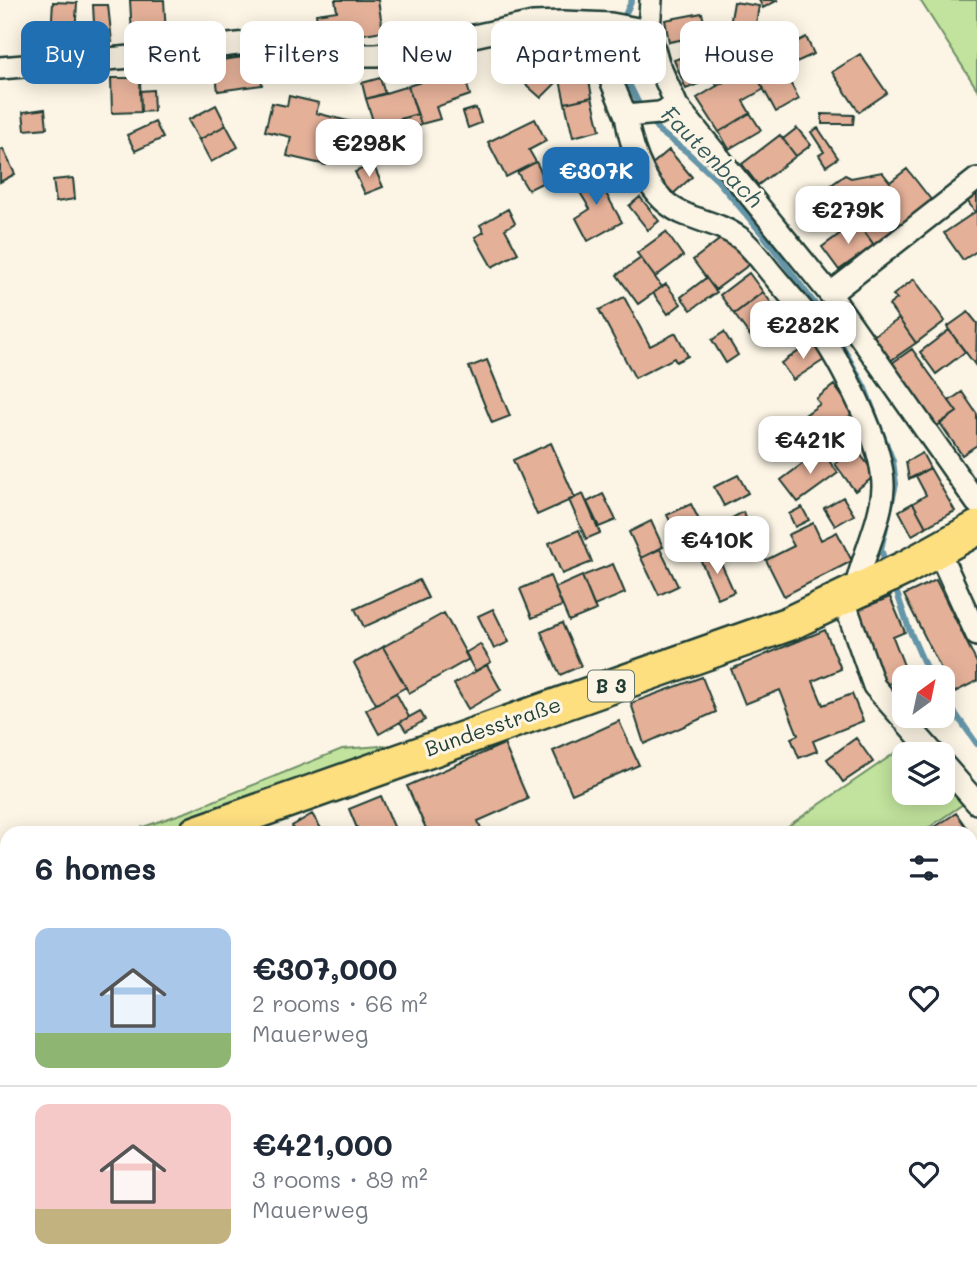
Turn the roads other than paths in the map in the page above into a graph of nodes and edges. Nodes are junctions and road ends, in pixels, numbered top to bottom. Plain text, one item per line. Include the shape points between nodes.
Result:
1 (650, 0) edge
2 (645, 21) edge
3 (491, 32) edge
4 (0, 68) edge
5 (630, 84) edge
6 (655, 84) edge
7 (650, 112) junction
8 (977, 179) edge
9 (830, 294) junction
10 (977, 503) edge
11 (977, 528) edge
12 (938, 550) junction
13 (872, 584) junction
14 (977, 635) edge
15 (923, 742) edge
16 (955, 778) edge
17 (977, 803) edge
18 (216, 826) edge

1 - 2 street
3 - 4 street via 376,55 342,55 282,41
5 - 7 street
6 - 7 street
7 - 9 street
7 - 13 street via 632,147 642,172 666,204 741,239 813,324 843,372 882,468 880,509 858,579
8 - 9 street
9 - 10 street
11 - 12 main road, Bundesstraße / B 3
12 - 13 main road, Bundesstraße / B 3
12 - 14 street
13 - 15 street via 874,686
13 - 18 main road, Bundesstraße / B 3 via 788,624
16 - 17 street

